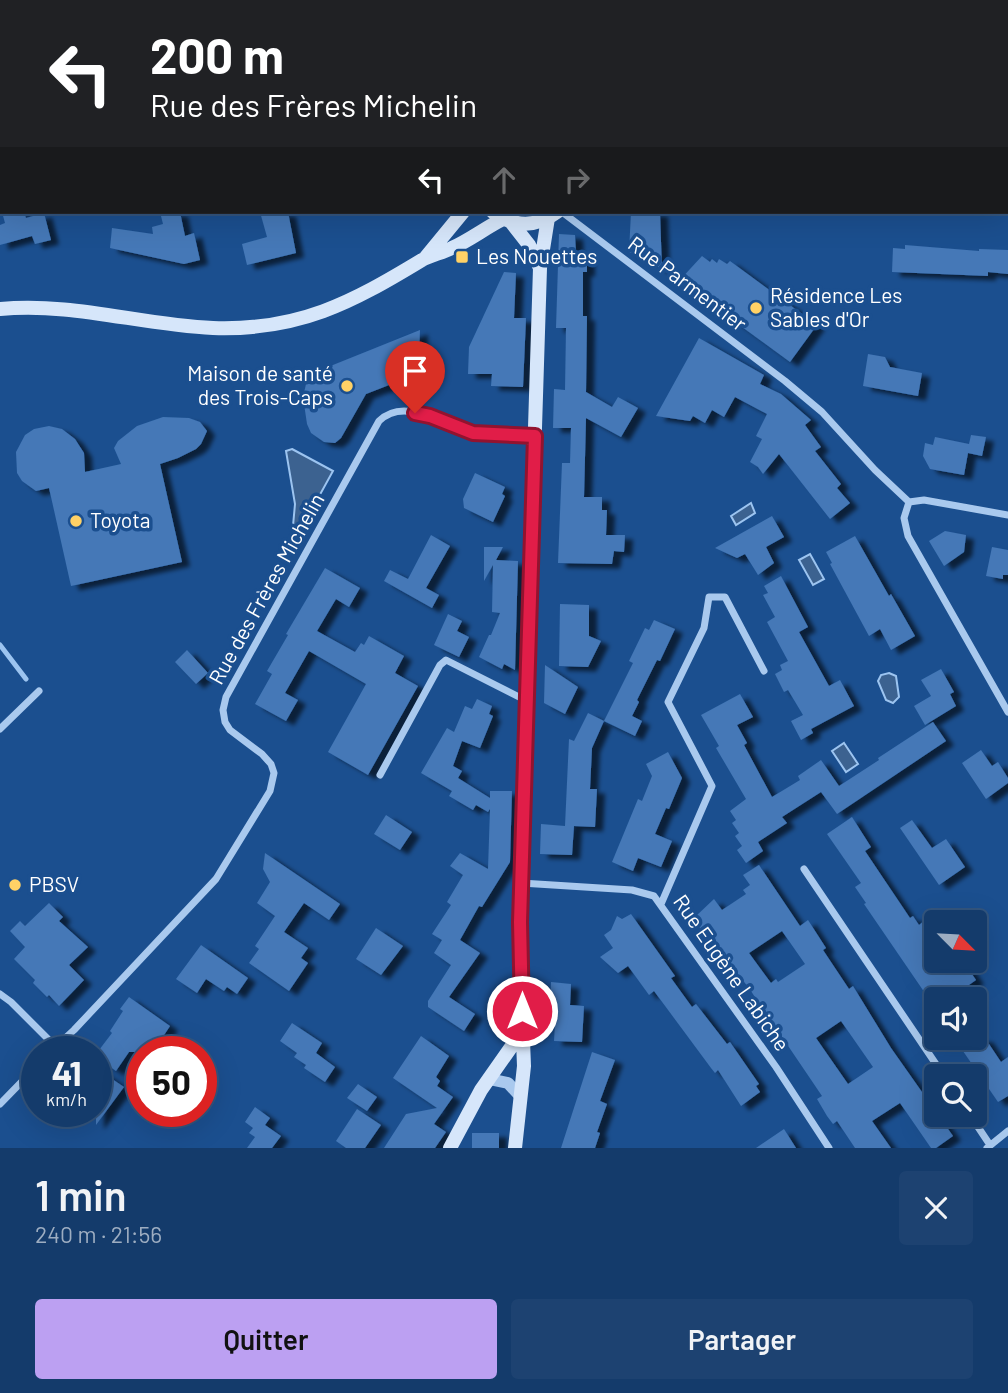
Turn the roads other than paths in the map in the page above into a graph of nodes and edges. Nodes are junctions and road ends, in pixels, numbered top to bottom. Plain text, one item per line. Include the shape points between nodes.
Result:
1 (461, 214) edge
2 (565, 214) edge
3 (553, 215) edge
4 (502, 218) edge
5 (425, 258) junction
6 (540, 268) junction
7 (0, 309) edge
8 (535, 436) junction
9 (909, 502) junction
10 (1008, 515) edge
11 (764, 671) dead end
12 (39, 691) dead end
13 (526, 700) junction
14 (1008, 712) edge
15 (0, 729) edge
16 (380, 775) dead end
17 (804, 869) dead end
18 (521, 883) junction
19 (661, 904) junction
20 (0, 994) edge
21 (522, 1033) junction
22 (41, 1036) edge
23 (67, 1036) edge
24 (936, 1064) edge
25 (489, 1079) junction
26 (21, 1082) edge
27 (521, 1097) junction
28 (0, 1104) edge
29 (977, 1127) edge
30 (1008, 1131) edge
31 (989, 1147) edge
32 (450, 1148) edge
33 (515, 1148) edge
34 (829, 1148) edge

1 - 5 main road
2 - 9 street, Rue Parmentier via 785,381 822,412
3 - 4 main road via 523,225
3 - 6 main road
4 - 5 main road via 451,249
4 - 6 main road via 528,245
5 - 7 main road via 350,301 308,318 277,324 198,327 56,308
6 - 8 main road
8 - 13 main road
8 - 23 street, Rue des Frères Michelin via 473,433 430,416 400,411 379,421 226,697 223,710 230,730 271,764 270,791 216,879
9 - 10 street via 924,499
9 - 14 street via 904,518 908,536
11 - 19 street via 725,597 709,597 704,628 668,702 712,786
12 - 15 street
13 - 16 street via 450,661 442,662
13 - 18 main road
17 - 24 street
18 - 19 street, Rue Eugène Labiche via 644,892
18 - 21 main road
19 - 34 street, Rue Eugène Labiche
20 - 22 street
21 - 25 main road
21 - 27 main road
25 - 27 street via 508,1083
25 - 32 main road
26 - 28 street
27 - 33 main road
29 - 31 street
30 - 31 street

